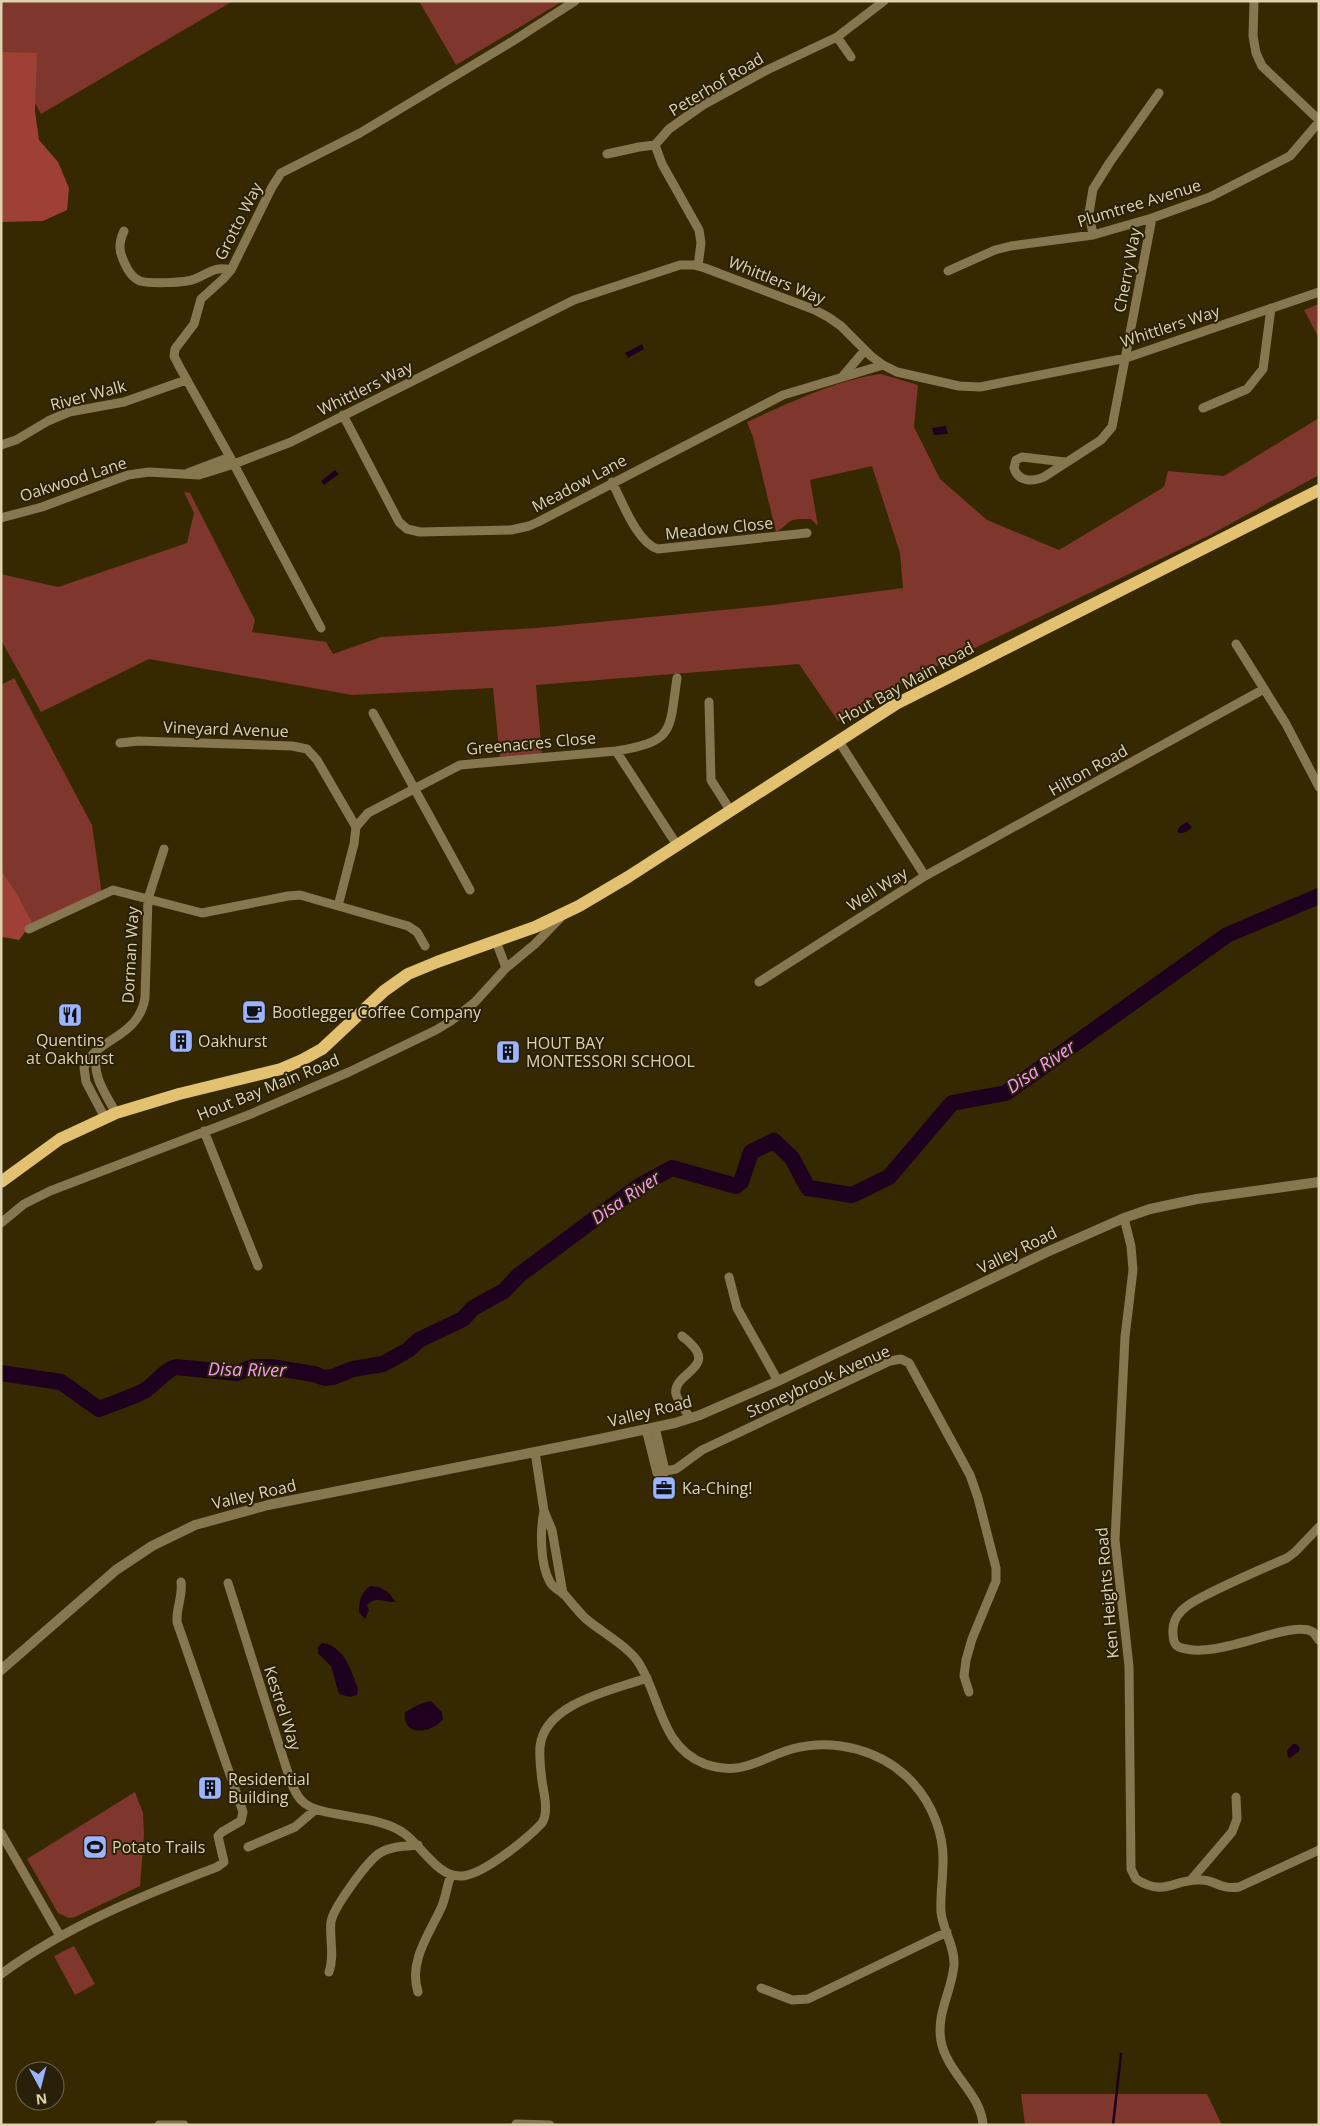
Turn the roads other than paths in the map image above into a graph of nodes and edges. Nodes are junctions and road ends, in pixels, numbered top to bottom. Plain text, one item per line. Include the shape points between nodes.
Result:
1 (575, 1) edge
2 (884, 1) edge
3 (1254, 1) edge
4 (838, 37) junction
5 (851, 57) dead end
6 (1159, 93) dead end
7 (1319, 121) edge
8 (655, 145) junction
9 (607, 154) dead end
10 (1152, 218) junction
11 (124, 232) dead end
12 (1093, 235) junction
13 (698, 266) junction
14 (231, 270) junction
15 (948, 270) dead end
16 (1319, 292) edge
17 (1271, 308) junction
18 (864, 350) junction
19 (1126, 358) junction
20 (883, 365) junction
21 (843, 376) junction
22 (186, 380) junction
23 (1202, 408) dead end
24 (343, 416) junction
25 (1, 445) edge
26 (232, 461) junction
27 (1066, 462) junction
28 (612, 482) junction
29 (1319, 490) edge
30 (1, 518) edge
31 (807, 533) dead end
32 (321, 628) dead end
33 (1236, 644) dead end
34 (677, 678) dead end
35 (1264, 689) junction
36 (708, 702) dead end
37 (373, 713) dead end
38 (838, 740) junction
39 (120, 743) dead end
40 (616, 750) junction
41 (1319, 787) edge
42 (414, 788) junction
43 (730, 810) junction
44 (356, 827) junction
45 (677, 845) junction
46 (164, 849) dead end
47 (925, 876) junction
48 (470, 890) dead end
49 (148, 900) junction
50 (338, 906) junction
51 (564, 914) junction
52 (29, 929) dead end
53 (496, 941) junction
54 (425, 946) dead end
55 (506, 968) junction
56 (759, 982) dead end
57 (110, 1116) junction
58 (204, 1131) junction
59 (1, 1182) edge
60 (1319, 1182) edge
61 (1124, 1218) junction
62 (1, 1223) edge
63 (258, 1266) dead end
64 (729, 1278) dead end
65 (682, 1336) dead end
66 (778, 1381) junction
67 (690, 1418) junction
68 (650, 1428) junction
69 (535, 1452) junction
70 (1319, 1526) edge
71 (180, 1582) dead end
72 (228, 1582) dead end
73 (1319, 1640) edge
74 (1, 1670) edge
75 (647, 1678) junction
76 (969, 1692) dead end
77 (1236, 1797) dead end
78 (316, 1809) junction
79 (1, 1833) edge
80 (418, 1845) junction
81 (248, 1847) dead end
82 (1319, 1850) edge
83 (451, 1876) junction
84 (1190, 1880) junction
85 (947, 1932) junction
86 (60, 1936) junction
87 (329, 1972) dead end
88 (1, 1974) edge
89 (761, 1988) dead end
90 (418, 1992) dead end
91 (516, 2124) edge
92 (158, 2125) edge
93 (184, 2125) edge
94 (550, 2125) edge
95 (982, 2125) edge

1 - 14 street, Grotto Way via 360,133 281,173
2 - 4 street, Peterhof Road
3 - 7 street via 1253,36 1262,66
4 - 5 street
4 - 8 street, Peterhof Road via 703,105 669,130
6 - 12 street via 1093,189 1089,213
7 - 10 street, Plumtree Avenue via 1290,156 1210,197
8 - 9 street
8 - 13 street via 662,164 699,230
10 - 12 street, Plumtree Avenue
10 - 19 street, Cherry Way
11 - 14 street via 119,251 129,273 140,281 194,280 216,268
12 - 15 street, Plumtree Avenue via 1004,248
13 - 18 street, Whittlers Way via 815,310 835,321
13 - 24 street, Whittlers Way via 669,268 574,300
14 - 22 street, Grotto Way via 201,299 194,324 175,349 175,359
16 - 17 street, Whittlers Way
17 - 19 street, Whittlers Way
17 - 23 street via 1263,369 1247,389
18 - 20 street, Whittlers Way
18 - 21 street
19 - 20 street, Whittlers Way via 974,387 897,372
19 - 27 street, Cherry Way via 1112,427 1101,440
20 - 21 street, Meadow Lane
21 - 28 street, Meadow Lane via 776,398
22 - 25 street, River Walk via 124,402 69,412
22 - 26 street, Grotto Way
24 - 26 street, Whittlers Way via 291,442
24 - 28 street, Meadow Lane via 399,522 413,531 523,528
26 - 30 street, Oakwood Lane via 202,475 149,472 128,475 42,507
26 - 32 street, Grotto Way
27 - 27 street, Cherry Way via 1035,480 1020,477 1014,468 1016,460 1022,457
28 - 31 street, Meadow Close via 642,537 648,545 658,549
29 - 38 main road, Hout Bay Main Road via 916,692
33 - 35 street
34 - 40 street via 671,720 666,732 647,744
35 - 41 street
35 - 47 street, Hilton Road
36 - 43 street via 711,780
37 - 42 street
38 - 43 main road, Hout Bay Main Road
38 - 47 street, Well Way
39 - 44 street, Vineyard Avenue via 186,742 307,749 317,760
40 - 42 street, Greenacres Close via 460,765
40 - 45 street, Greenacres Close
42 - 44 street, Greenacres Close via 368,813
42 - 48 street
43 - 45 main road, Hout Bay Main Road
44 - 50 street
45 - 51 main road, Hout Bay Main Road
46 - 49 street, Dorman Way
47 - 56 street, Well Way
49 - 50 street via 202,913 294,895
49 - 52 street via 111,891
49 - 57 street, Dorman Way via 144,1005 136,1022 97,1051 94,1067
50 - 54 street via 408,926 417,932
51 - 53 main road, Hout Bay Main Road
51 - 55 street, Hout Bay Main Road
53 - 55 street
53 - 57 main road, Hout Bay Main Road via 408,974 384,991 322,1048 302,1060 281,1069 179,1094
55 - 58 street, Hout Bay Main Road via 484,994 444,1025 349,1072
57 - 59 main road, Hout Bay Main Road via 60,1139
58 - 62 street, Hout Bay Main Road via 50,1191 24,1204
58 - 63 street
60 - 61 street, Valley Road via 1197,1199
61 - 66 street, Valley Road
61 - 84 street, Ken Heights Road via 1133,1270 1125,1337 1115,1540 1128,1666 1130,1860 1136,1879 1153,1886 1166,1888
64 - 66 street via 737,1308
65 - 67 street via 693,1345 698,1357 697,1365 676,1390
66 - 67 street, Valley Road
67 - 68 street, Valley Road
68 - 69 street, Valley Road
68 - 76 street, Stoneybrook Avenue via 665,1471 676,1469 707,1448 890,1361 901,1359 909,1363 970,1475 996,1568 996,1581 966,1660 964,1676
69 - 74 street, Valley Road via 268,1505 180,1531 116,1570
69 - 75 street via 543,1509 552,1530 563,1594 586,1618 636,1659
70 - 73 street via 1287,1558 1195,1600 1176,1616 1172,1627 1174,1642 1186,1648 1221,1648 1299,1628 1314,1632
71 - 86 street via 182,1592 177,1622 243,1812 241,1821 219,1835 224,1859 222,1865 112,1909
72 - 78 street, Kestrel Way via 294,1790 303,1802
75 - 83 street via 575,1704 558,1716 543,1735 540,1747 545,1809 542,1823 479,1872
75 - 85 street via 670,1735 682,1750 707,1764 741,1767 792,1749 832,1745 865,1752 905,1775 931,1810 942,1841 941,1913
77 - 84 street via 1237,1819 1232,1832
78 - 80 street, Kestrel Way via 373,1819 400,1830
78 - 81 street via 295,1827
79 - 86 street
80 - 83 street, Kestrel Way via 442,1871
80 - 87 street via 386,1850 375,1856 341,1901 331,1920 332,1961
82 - 84 street via 1239,1887 1220,1887 1203,1880
83 - 90 street via 442,1905 421,1948 416,1977
85 - 89 street via 808,1999 792,2000
85 - 95 street via 954,1964 941,2012 941,2042 950,2067 979,2108
86 - 88 street
91 - 94 street
92 - 93 street

